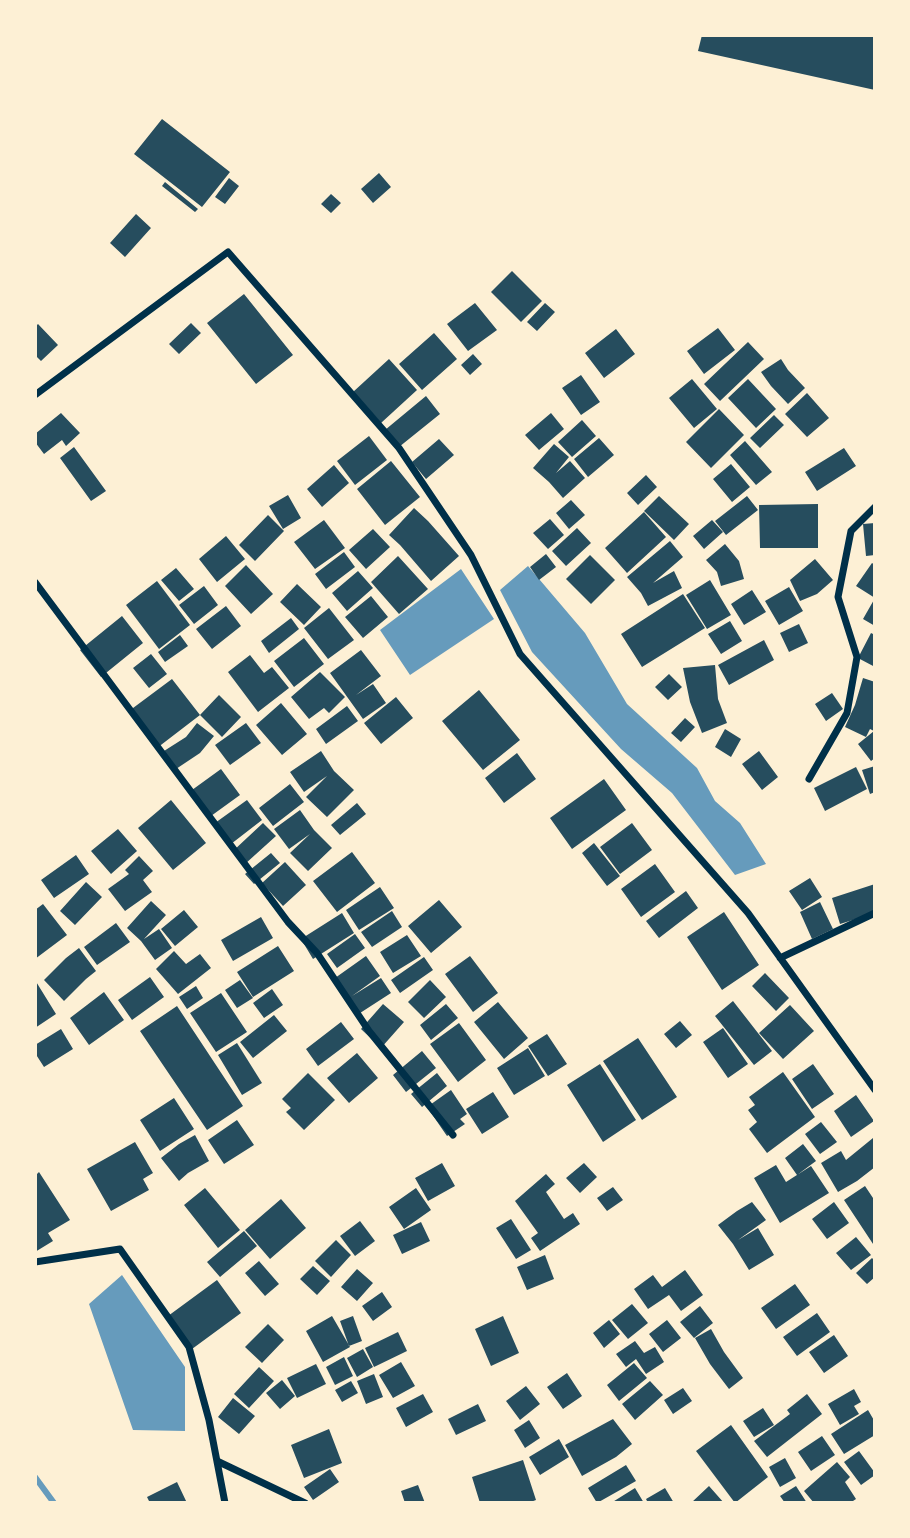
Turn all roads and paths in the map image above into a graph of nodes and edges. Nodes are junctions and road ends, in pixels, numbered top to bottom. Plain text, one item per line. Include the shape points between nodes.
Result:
1 (35, 395) edge
2 (875, 507) edge
3 (35, 582) edge
4 (809, 779) dead end
5 (875, 913) edge
6 (780, 958) junction
7 (875, 1090) edge
8 (453, 1135) dead end
9 (35, 1262) edge
10 (217, 1461) junction
11 (225, 1503) edge
12 (305, 1503) edge

1 - 6 street via 228,252 400,448 471,555 520,654 748,913
2 - 4 street via 851,531 838,597 857,657 847,713
3 - 8 street via 288,922 317,953 369,1031
5 - 6 street
6 - 7 street
9 - 10 street via 120,1249 189,1347
10 - 11 street
10 - 12 street

